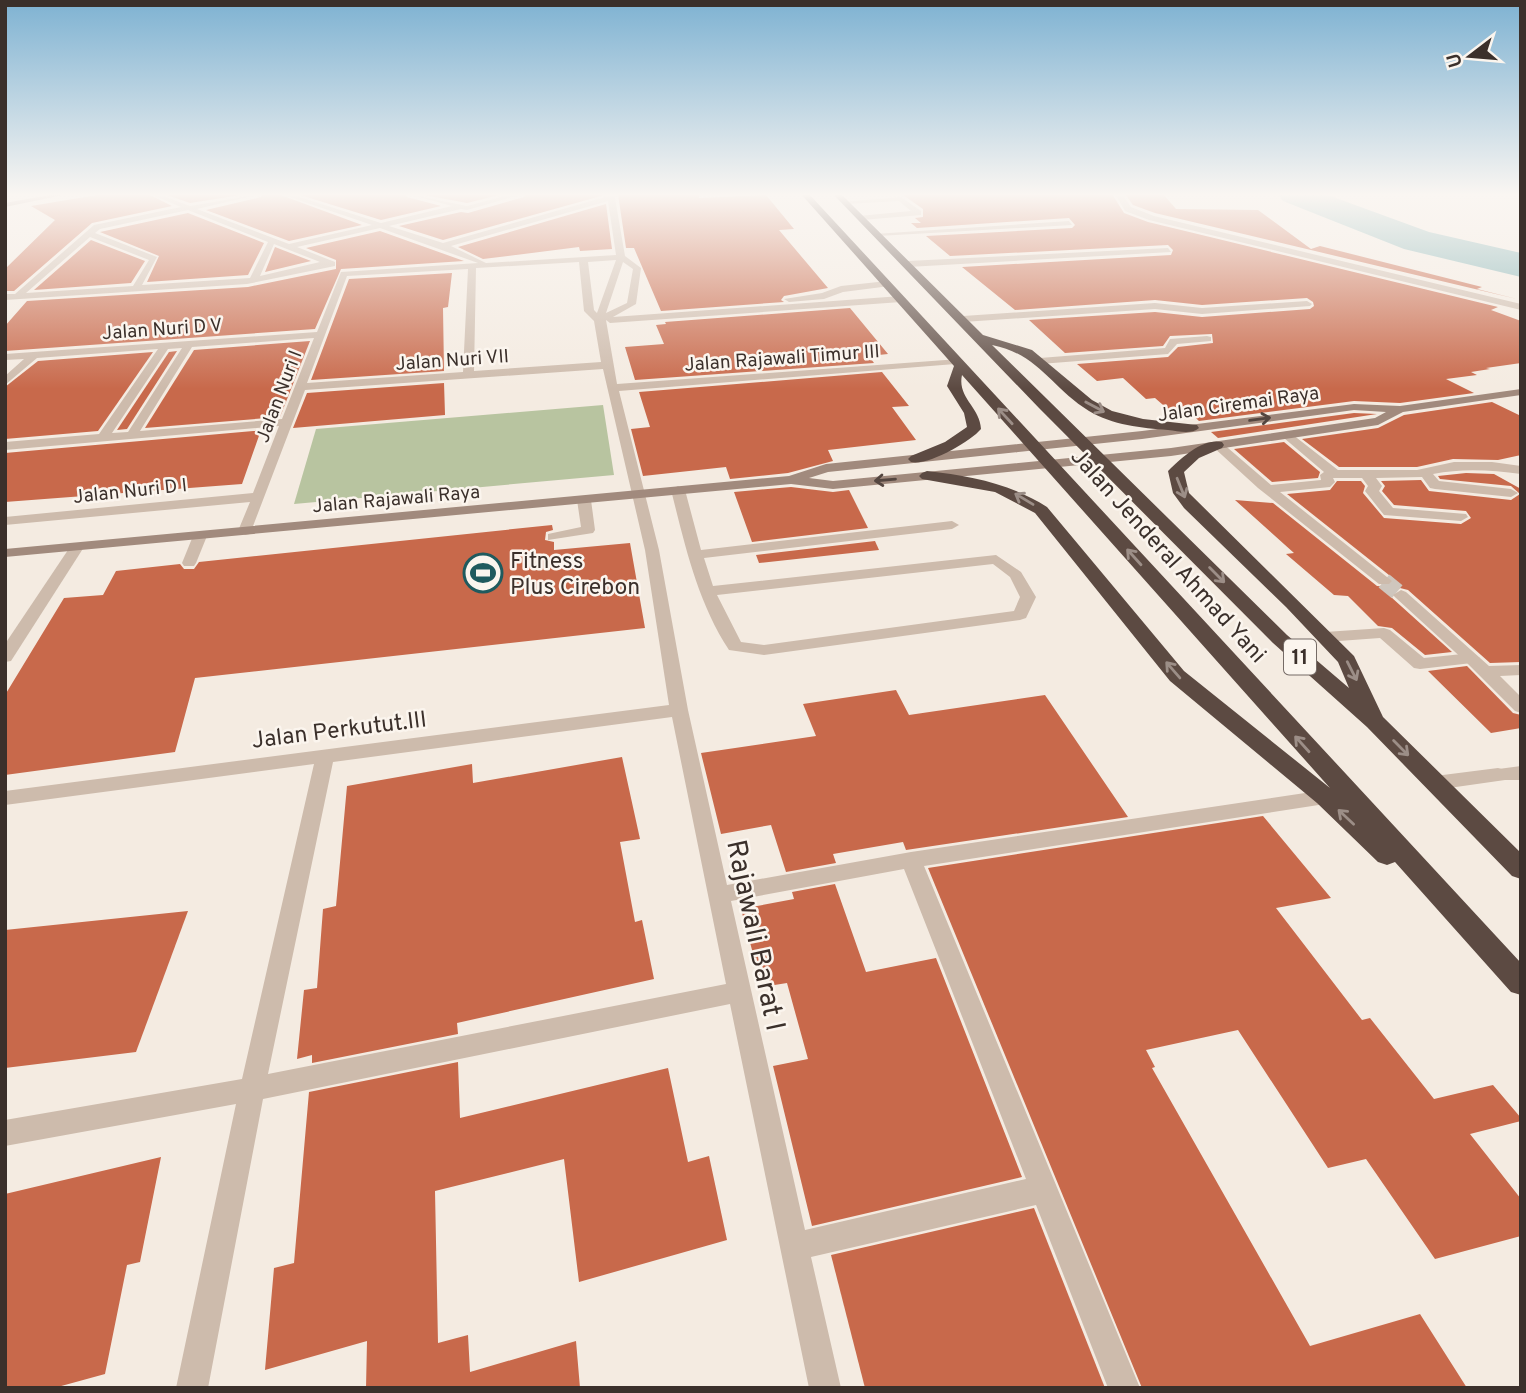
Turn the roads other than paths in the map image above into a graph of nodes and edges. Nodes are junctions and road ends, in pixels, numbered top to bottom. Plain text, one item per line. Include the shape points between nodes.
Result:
1 (59, 259) edge
2 (150, 259) edge
3 (263, 259) edge
4 (319, 259) edge
5 (473, 259) edge
6 (567, 259) edge
7 (583, 259) edge
8 (620, 259) edge
9 (624, 259) edge
10 (864, 259) edge
11 (903, 259) edge
12 (1008, 259) edge
13 (1322, 259) edge
14 (329, 263) junction
15 (485, 264) junction
16 (908, 264) junction
17 (472, 265) junction
18 (344, 274) junction
19 (253, 280) junction
20 (887, 284) junction
21 (136, 288) junction
22 (5, 296) edge
23 (18, 296) junction
24 (789, 299) dead end
25 (901, 299) junction
26 (1307, 304) dead end
27 (1521, 307) edge
28 (5, 308) edge
29 (963, 319) junction
30 (599, 320) junction
31 (321, 335) junction
32 (982, 339) junction
33 (1207, 339) dead end
34 (189, 344) junction
35 (165, 346) junction
36 (34, 355) junction
37 (5, 357) edge
38 (1040, 361) junction
39 (958, 364) junction
40 (607, 365) junction
41 (468, 376) junction
42 (5, 382) edge
43 (300, 387) junction
44 (611, 388) junction
45 (1519, 394) edge
46 (1400, 409) junction
47 (287, 422) junction
48 (1192, 428) junction
49 (1288, 435) junction
50 (131, 436) junction
51 (103, 438) junction
52 (1082, 442) junction
53 (1217, 445) junction
54 (5, 446) edge
55 (1042, 456) junction
56 (1100, 460) junction
57 (922, 468) junction
58 (1521, 470) edge
59 (1425, 471) junction
60 (1335, 474) junction
61 (1366, 474) junction
62 (791, 480) junction
63 (1268, 489) junction
64 (678, 491) junction
65 (1511, 493) dead end
66 (638, 494) junction
67 (258, 497) junction
68 (584, 500) junction
69 (1461, 517) dead end
70 (5, 521) edge
71 (952, 525) dead end
72 (245, 531) junction
73 (200, 536) junction
74 (553, 537) dead end
75 (77, 547) junction
76 (5, 553) edge
77 (694, 555) junction
78 (189, 563) dead end
79 (1384, 580) tunnel mouth
80 (708, 591) junction
81 (1401, 595) tunnel mouth
82 (1325, 637) junction
83 (5, 657) edge
84 (1478, 665) junction
85 (1521, 670) edge
86 (1521, 707) edge
87 (679, 710) junction
88 (1375, 722) junction
89 (325, 755) junction
90 (1521, 772) edge
91 (1435, 783) junction
92 (1325, 797) junction
93 (5, 798) edge
94 (911, 860) junction
95 (1521, 869) edge
96 (718, 895) junction
97 (1512, 973) edge
98 (738, 992) junction
99 (252, 1089) junction
100 (5, 1133) edge
101 (1044, 1189) junction
102 (794, 1247) junction
103 (192, 1388) edge
104 (825, 1388) edge
105 (1124, 1388) edge

1 - 23 street
2 - 21 street via 155,261
3 - 19 street
4 - 14 street
5 - 15 street
6 - 15 street
7 - 30 street, Rajawali Barat I via 589,311
8 - 30 street
9 - 30 street via 637,268 631,304
10 - 20 highway, Jalan Jenderal Ahmad Yani / 11
11 - 16 highway, Jalan Jenderal Ahmad Yani / 11
12 - 16 street
13 - 27 street
14 - 18 street
14 - 19 street
15 - 17 street
16 - 29 highway, Jalan Jenderal Ahmad Yani / 11
17 - 18 street
17 - 41 street
18 - 31 street, Jalan Nuri I
19 - 21 street
20 - 24 street
20 - 25 highway, Jalan Jenderal Ahmad Yani / 11
21 - 23 street
22 - 23 street
23 - 28 street
25 - 30 street
25 - 39 highway, Jalan Jenderal Ahmad Yani / 11
26 - 29 street via 1202,311 1156,306
29 - 32 highway, Jalan Jenderal Ahmad Yani / 11
30 - 40 street, Rajawali Barat I
31 - 34 street, Jalan Nuri D V
31 - 43 street, Jalan Nuri I
32 - 38 highway via 1009,344
32 - 52 highway, Jalan Jenderal Ahmad Yani / 11
33 - 38 street via 1174,341 1168,351
34 - 35 street, Jalan Nuri D V
34 - 50 street
35 - 36 street, Jalan Nuri D V
35 - 51 street
36 - 37 street, Jalan Nuri D V
36 - 42 street
38 -> 48 highway via 1098,410 1149,424
39 - 44 street, Jalan Rajawali Timur III
55 -> 39 highway, Jalan Jenderal Ahmad Yani / 11
39 - 57 highway via 952,384 974,429
40 - 41 street, Jalan Nuri VII
40 - 44 street, Rajawali Barat I
41 - 43 street, Jalan Nuri VII
43 - 47 street, Jalan Nuri I
44 - 66 street, Rajawali Barat I
45 - 46 street, Jalan Ciremai Raya
48 -> 46 street, Jalan Ciremai Raya via 1354,407
46 - 49 street, Jalan Ciremai Raya via 1378,421
47 - 50 street
47 - 67 street, Jalan Nuri I
48 - 52 street, Jalan Ciremai Raya
49 - 53 street, Jalan Ciremai Raya
49 - 60 street
50 - 51 street
51 - 54 street
52 - 55 street, Jalan Ciremai Raya
52 - 56 highway, Jalan Jenderal Ahmad Yani / 11
53 - 56 street, Jalan Ciremai Raya
53 - 63 street
53 -> 82 highway via 1194,455 1176,471 1181,492
55 - 56 street, Jalan Ciremai Raya
55 - 57 street, Jalan Rajawali Raya
55 - 57 street, Jalan Rajawali Raya
97 -> 55 highway, Jalan Jenderal Ahmad Yani / 11
56 -> 88 highway, Jalan Jenderal Ahmad Yani / 11 via 1280,639
57 -> 62 street, Jalan Rajawali Raya via 833,485
57 - 62 street, Jalan Rajawali Raya via 826,468
92 -> 57 highway via 1177,676 1041,510 994,485
58 - 59 street via 1492,466
59 - 61 street
59 - 65 street via 1435,485
60 - 61 street
60 - 63 street via 1326,475 1325,484
61 - 69 street via 1388,512
62 - 64 street, Jalan Rajawali Raya
63 - 79 street
64 - 66 street, Jalan Rajawali Raya
64 - 77 street
66 - 68 street, Jalan Rajawali Raya
66 - 87 street, Rajawali Barat I
67 - 70 street, Jalan Nuri D I
67 - 72 street, Jalan Nuri I
68 - 72 street, Jalan Rajawali Raya
68 - 74 street via 588,530
71 - 77 street
72 - 73 street, Jalan Rajawali Raya
73 - 75 street, Jalan Rajawali Raya
73 - 78 street
75 - 76 street, Jalan Rajawali Raya
75 - 83 street
77 - 80 street
80 - 80 street via 996,559 1016,575 1028,597 1020,615 764,650 735,646
81 - 84 street
82 - 84 street via 1377,631 1420,664
82 -> 88 highway via 1347,660
84 - 85 street
84 - 86 street
87 - 89 street, Jalan Perkutut.III
87 - 96 street, Rajawali Barat I
88 -> 91 highway, Jalan Jenderal Ahmad Yani / 11
89 - 93 street, Jalan Perkutut.III
89 - 99 street
90 - 91 street
91 - 95 highway, Jalan Jenderal Ahmad Yani / 11
92 - 94 street
97 -> 92 highway
94 - 96 street
94 - 101 street
96 - 98 street, Rajawali Barat I
98 - 99 street
98 - 102 street, Rajawali Barat I
99 - 100 street
99 - 103 street
101 - 102 street
101 - 105 street
102 - 104 street, Rajawali Barat I

